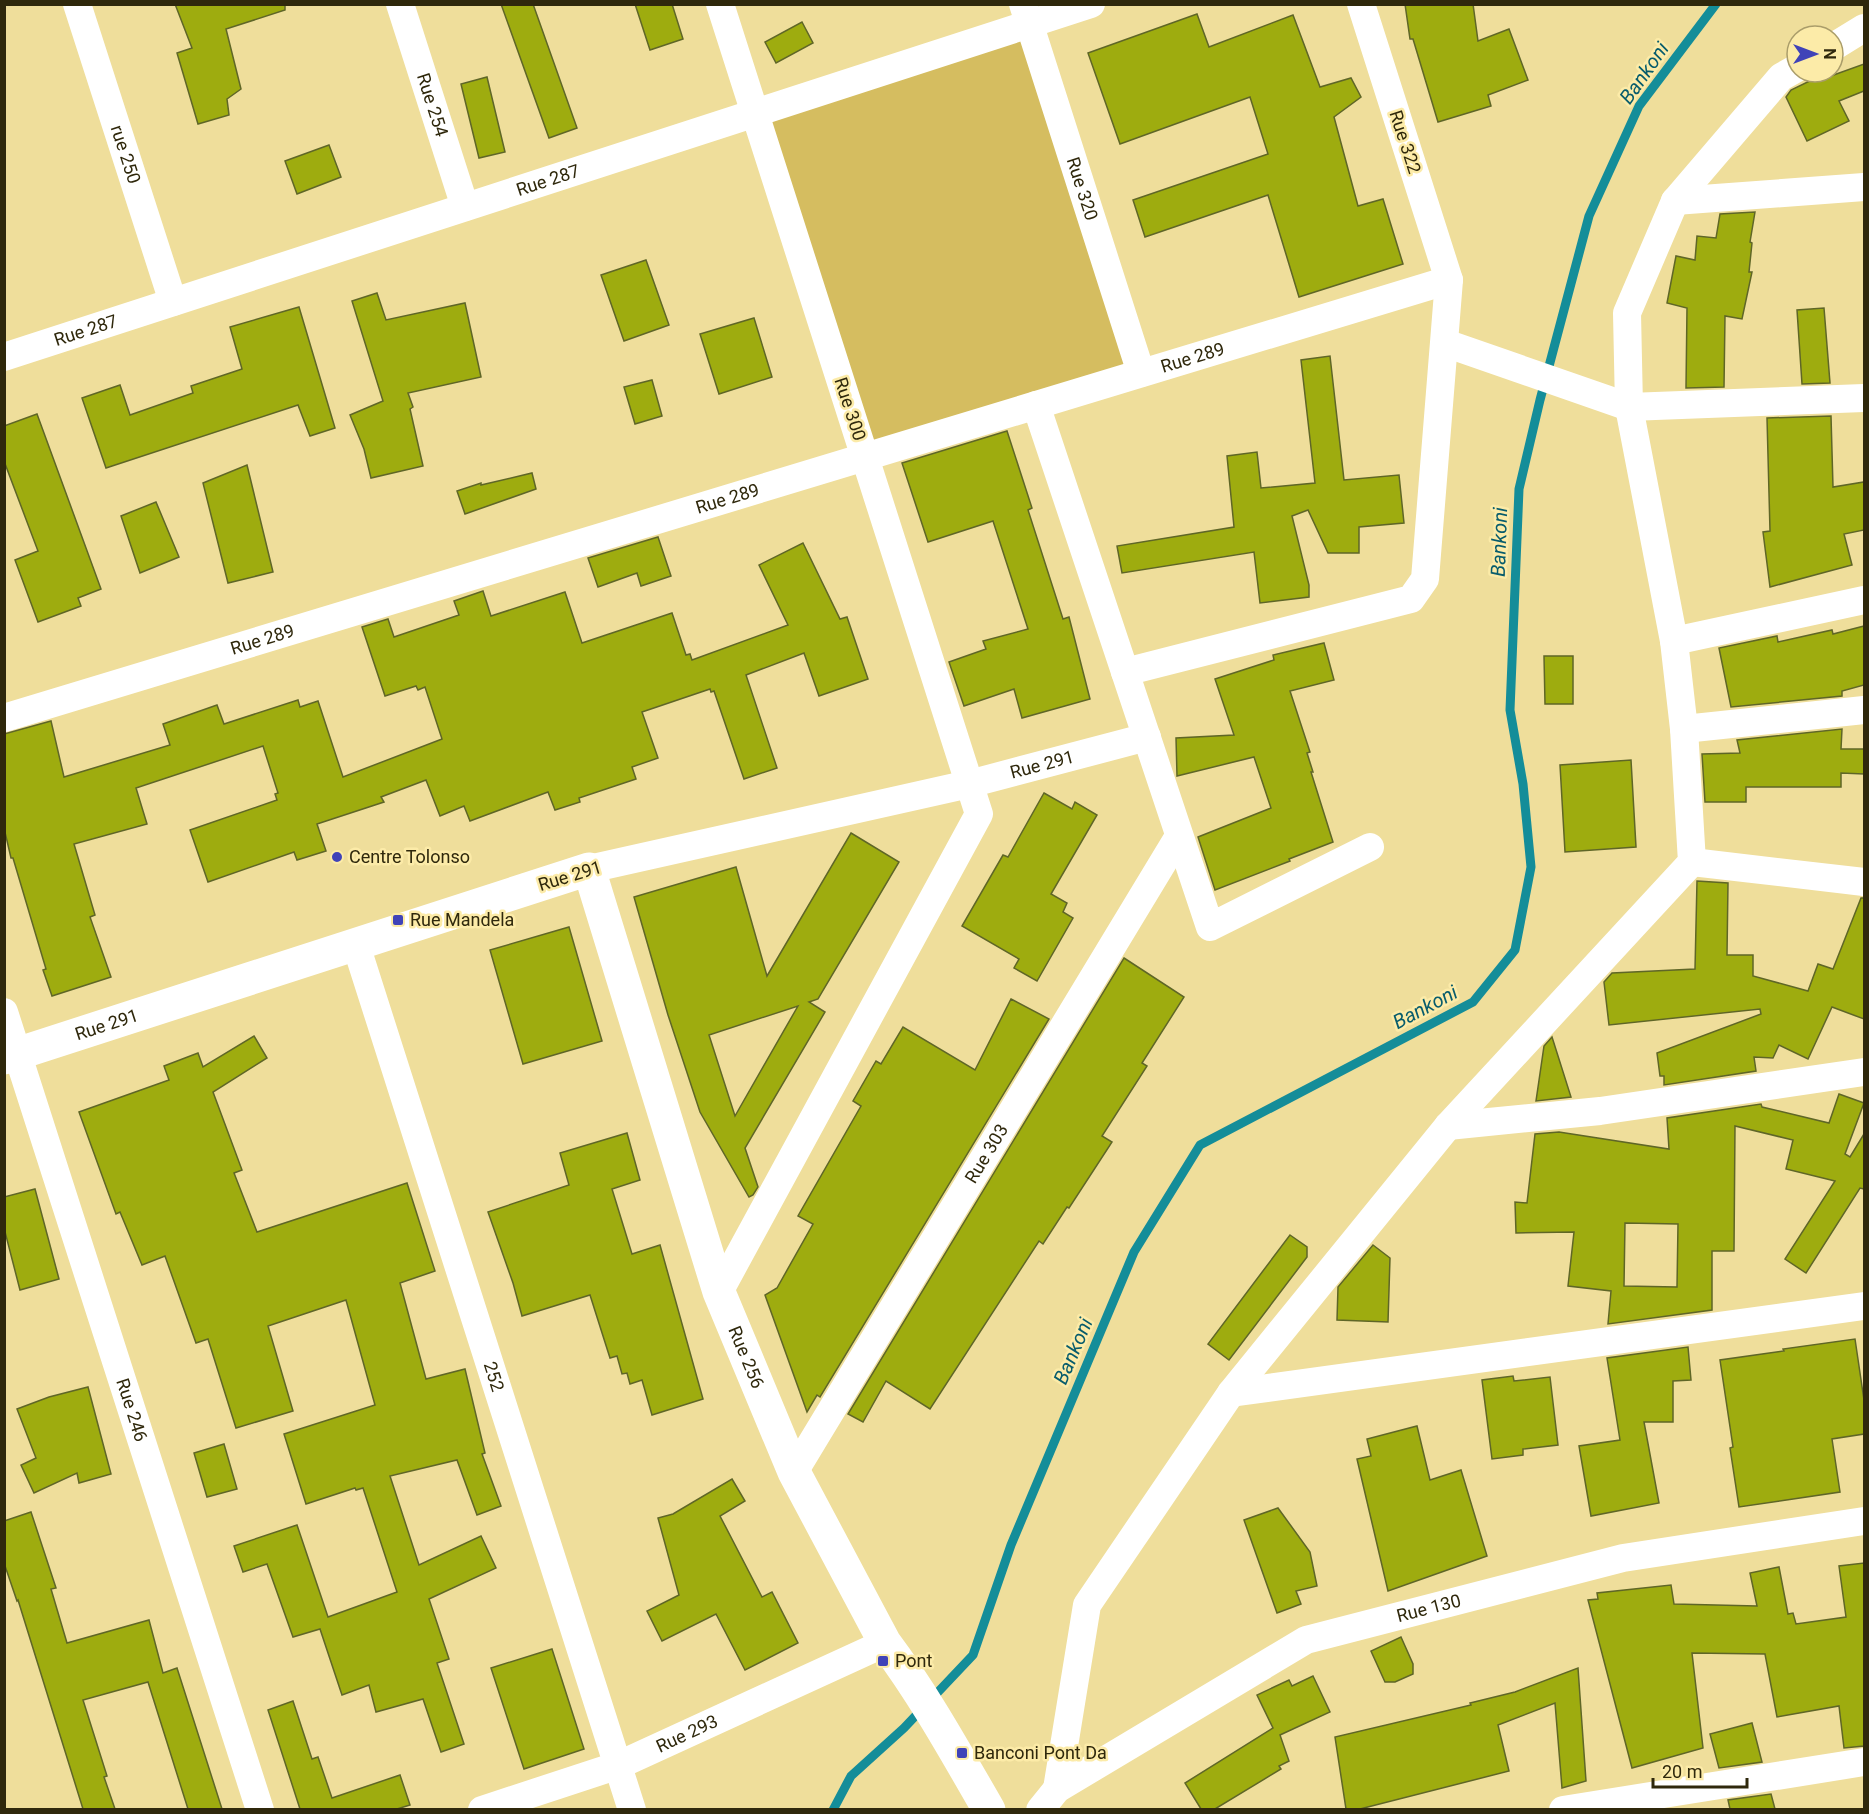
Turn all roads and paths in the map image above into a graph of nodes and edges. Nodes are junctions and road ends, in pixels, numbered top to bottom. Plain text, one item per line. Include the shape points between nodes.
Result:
1 (78, 4) edge
2 (400, 4) edge
3 (720, 4) edge
4 (1091, 4) edge
5 (1361, 4) edge
6 (1026, 14) edge
7 (1864, 28) edge
8 (1845, 39) edge
9 (1785, 75) edge
10 (755, 114) junction
11 (1864, 188) edge
12 (1675, 201) junction
13 (465, 207) junction
14 (1449, 280) junction
15 (173, 302) junction
16 (1445, 343) junction
17 (4, 357) edge
18 (1141, 373) junction
19 (1864, 398) edge
20 (1036, 405) junction
21 (1629, 407) junction
22 (865, 457) junction
23 (1864, 600) edge
24 (1674, 641) junction
25 (1125, 672) junction
26 (1864, 711) edge
27 (4, 718) edge
28 (1684, 729) junction
29 (1147, 737) junction
30 (969, 784) junction
31 (1179, 836) junction
32 (1370, 847) dead end
33 (1692, 862) junction
34 (589, 869) junction
35 (1864, 882) edge
36 (356, 945) junction
37 (4, 1012) edge
38 (11, 1056) edge
39 (1864, 1072) edge
40 (1448, 1126) junction
41 (719, 1292) junction
42 (1864, 1306) edge
43 (1231, 1393) junction
44 (794, 1472) junction
45 (1864, 1521) edge
46 (893, 1655) junction
47 (1864, 1762) edge
48 (619, 1765) junction
49 (1048, 1799) edge
50 (260, 1809) edge
51 (482, 1809) edge
52 (632, 1809) edge
53 (989, 1809) edge
54 (1563, 1809) edge

1 - 15 street, rue 250
2 - 13 street, Rue 254
3 - 10 street, Rue 300
4 - 6 street, Rue 287
5 - 14 street, Rue 322
6 - 10 street, Rue 287
6 - 18 street, Rue 320
7 - 8 street
9 - 12 street
10 - 13 street, Rue 287
10 - 22 street, Rue 300
11 - 12 street
12 - 21 street via 1627,313
13 - 15 street, Rue 287
14 - 16 street
14 - 18 street, Rue 289
15 - 17 street, Rue 287
16 - 21 street
16 - 25 street via 1425,579 1411,599
18 - 20 street, Rue 289
19 - 21 street
20 - 22 street, Rue 289
20 - 25 street
21 - 24 street
22 - 27 street, Rue 289
22 - 30 street, Rue 300
23 - 24 street
24 - 28 street
25 - 29 street
26 - 28 street
28 - 33 street
29 - 30 street, Rue 291
29 - 31 street
30 - 34 street, Rue 291
30 - 41 street, Rue 300 via 979,814
31 - 32 street via 1210,927
31 - 44 street, Rue 303
33 - 35 street
33 - 40 street
34 - 36 street, Rue 291
34 - 41 street, Rue 256
36 - 38 street, Rue 291
36 - 48 street, 252
37 - 38 street, Rue 246
38 - 50 street, Rue 246
39 - 40 street via 1600,1111
40 - 43 street
41 - 44 street, Rue 256
42 - 43 street
43 - 49 street via 1087,1605
44 - 46 street, Rue 256
45 - 49 street, Rue 130 via 1623,1558 1306,1640
46 - 48 street, Rue 293
46 - 53 street, Rue 256
47 - 54 street
48 - 51 street, Rue 293
48 - 52 street, 252

